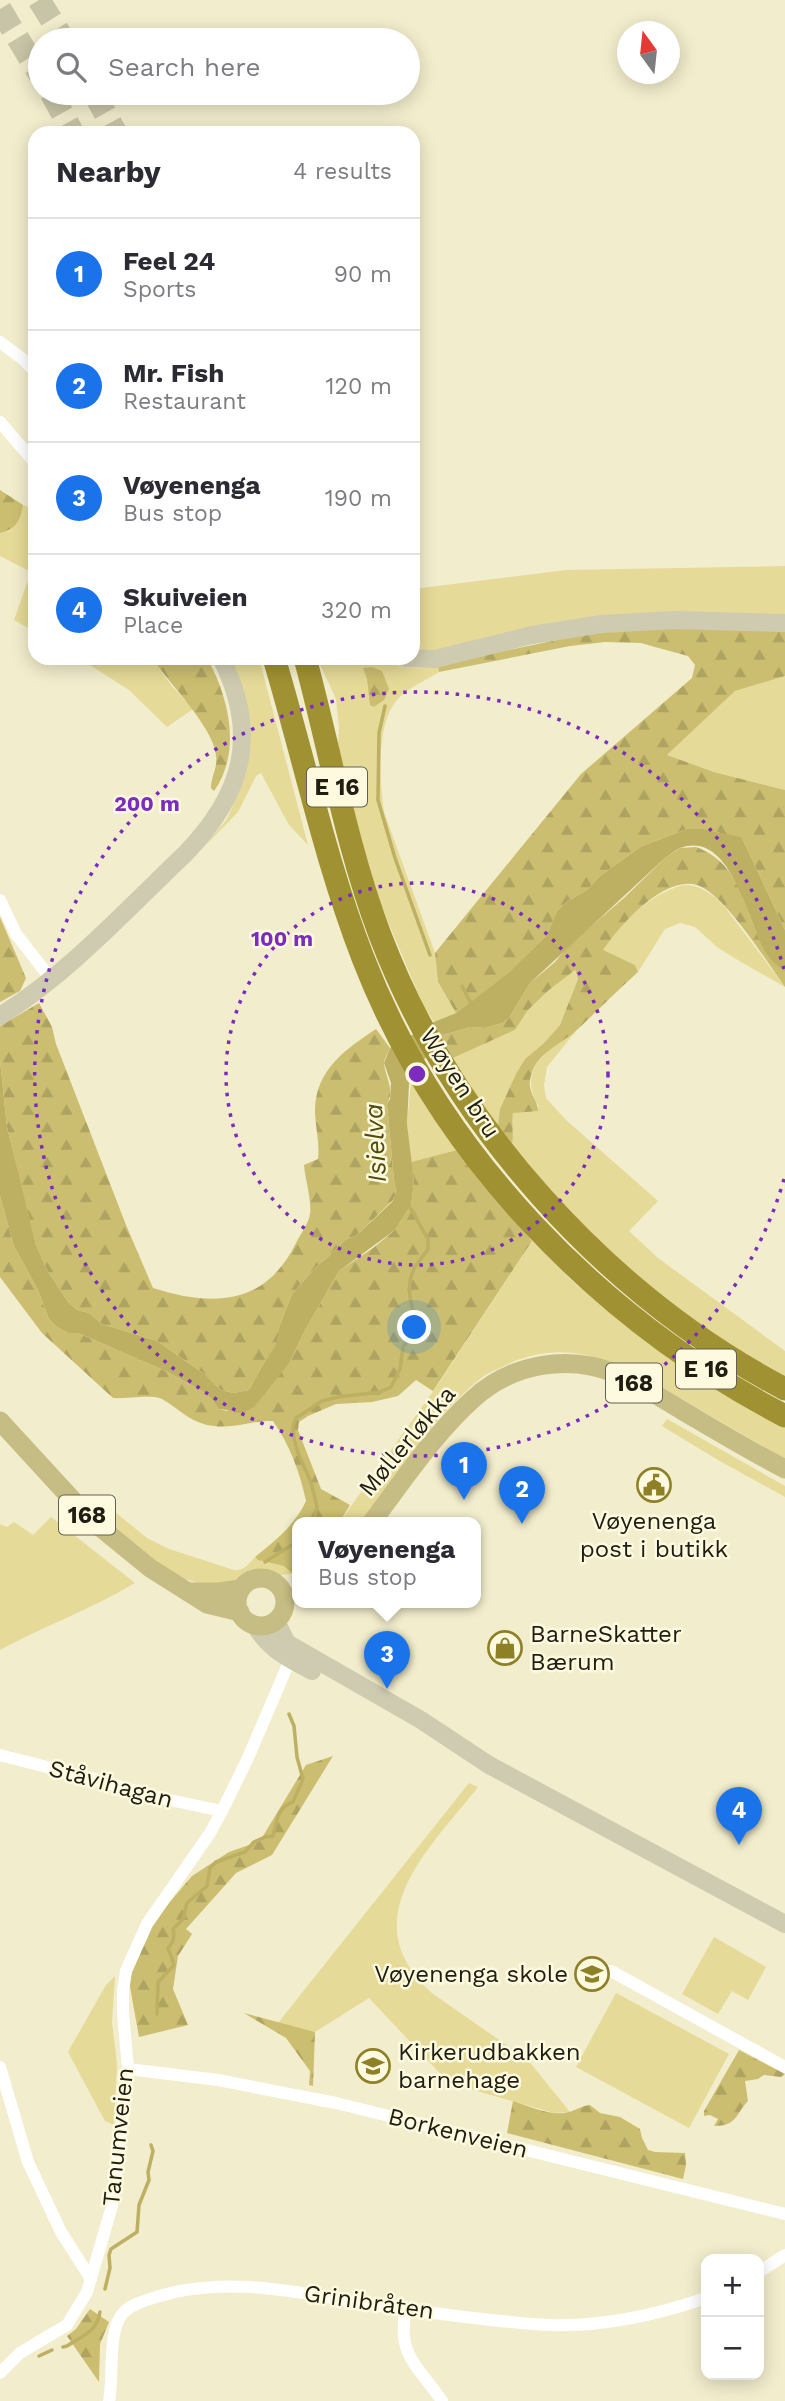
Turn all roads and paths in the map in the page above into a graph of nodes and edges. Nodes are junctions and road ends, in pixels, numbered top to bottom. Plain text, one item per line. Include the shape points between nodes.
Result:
1 (0, 342) edge
2 (28, 364) edge
3 (0, 422) edge
4 (18, 441) junction
5 (3, 447) dead end
6 (28, 454) edge
7 (785, 623) edge
8 (420, 660) edge
9 (224, 665) edge
10 (276, 665) edge
11 (307, 665) edge
12 (0, 901) edge
13 (51, 979) junction
14 (0, 1016) edge
15 (785, 1389) edge
16 (785, 1416) edge
17 (0, 1421) edge
18 (785, 1469) edge
19 (376, 1517) edge
20 (292, 1582) edge
21 (278, 1584) junction
22 (241, 1589) junction
23 (189, 1591) junction
24 (286, 1610) edge
25 (247, 1618) junction
26 (293, 1653) junction
27 (0, 1755) edge
28 (222, 1811) junction
29 (785, 1924) edge
30 (611, 1971) dead end
31 (0, 2067) edge
32 (785, 2067) edge
33 (128, 2069) junction
34 (785, 2214) edge
35 (785, 2255) edge
36 (764, 2269) edge
37 (91, 2279) junction
38 (701, 2300) edge
39 (407, 2310) junction
40 (0, 2372) edge
41 (109, 2401) edge
42 (442, 2401) edge

1 - 2 street
3 - 4 street
4 - 5 street
4 - 6 street
7 - 8 street via 675,620 602,624
9 - 13 street via 237,694 242,733 238,770 223,807 185,854
10 - 16 highway, Wøyen bru / E 16 via 342,901 392,1024 427,1087 486,1170 560,1252 632,1315 753,1400
11 - 15 highway, Wøyen bru / E 16 via 356,863 380,935 413,1010 467,1101 548,1205 604,1261 706,1340
12 - 13 street via 25,949
13 - 14 street
17 - 23 main road, 168 via 101,1528
18 - 19 main road, Møllerløkka / 168 via 616,1374 579,1364 542,1365 506,1376 473,1399
20 - 21 main road
21 - 22 main road via 254,1579
21 - 24 main road
22 - 23 main road
22 - 25 main road via 237,1601
23 - 25 main road, 168 via 207,1604
24 - 25 main road, 168 via 262,1626
24 - 26 street via 283,1637
25 - 26 street via 270,1646
26 - 28 street, Tanumveien
26 - 29 street via 326,1678 352,1682 489,1765
27 - 28 street, Ståvihagan
28 - 33 street, Tanumveien via 134,1950 123,1991
30 - 32 street
31 - 37 street via 27,2162 61,2232
33 - 34 street, Borkenveien via 218,2080 336,2103
33 - 37 street, Tanumveien via 112,2206
35 - 36 street
37 - 40 street, Tanumveien via 67,2325 20,2353
38 - 39 street, Grinibråten via 591,2325
39 - 41 street, Grinibråten via 258,2288 214,2286 159,2296 135,2304 117,2323
39 - 42 street via 405,2347 411,2362

